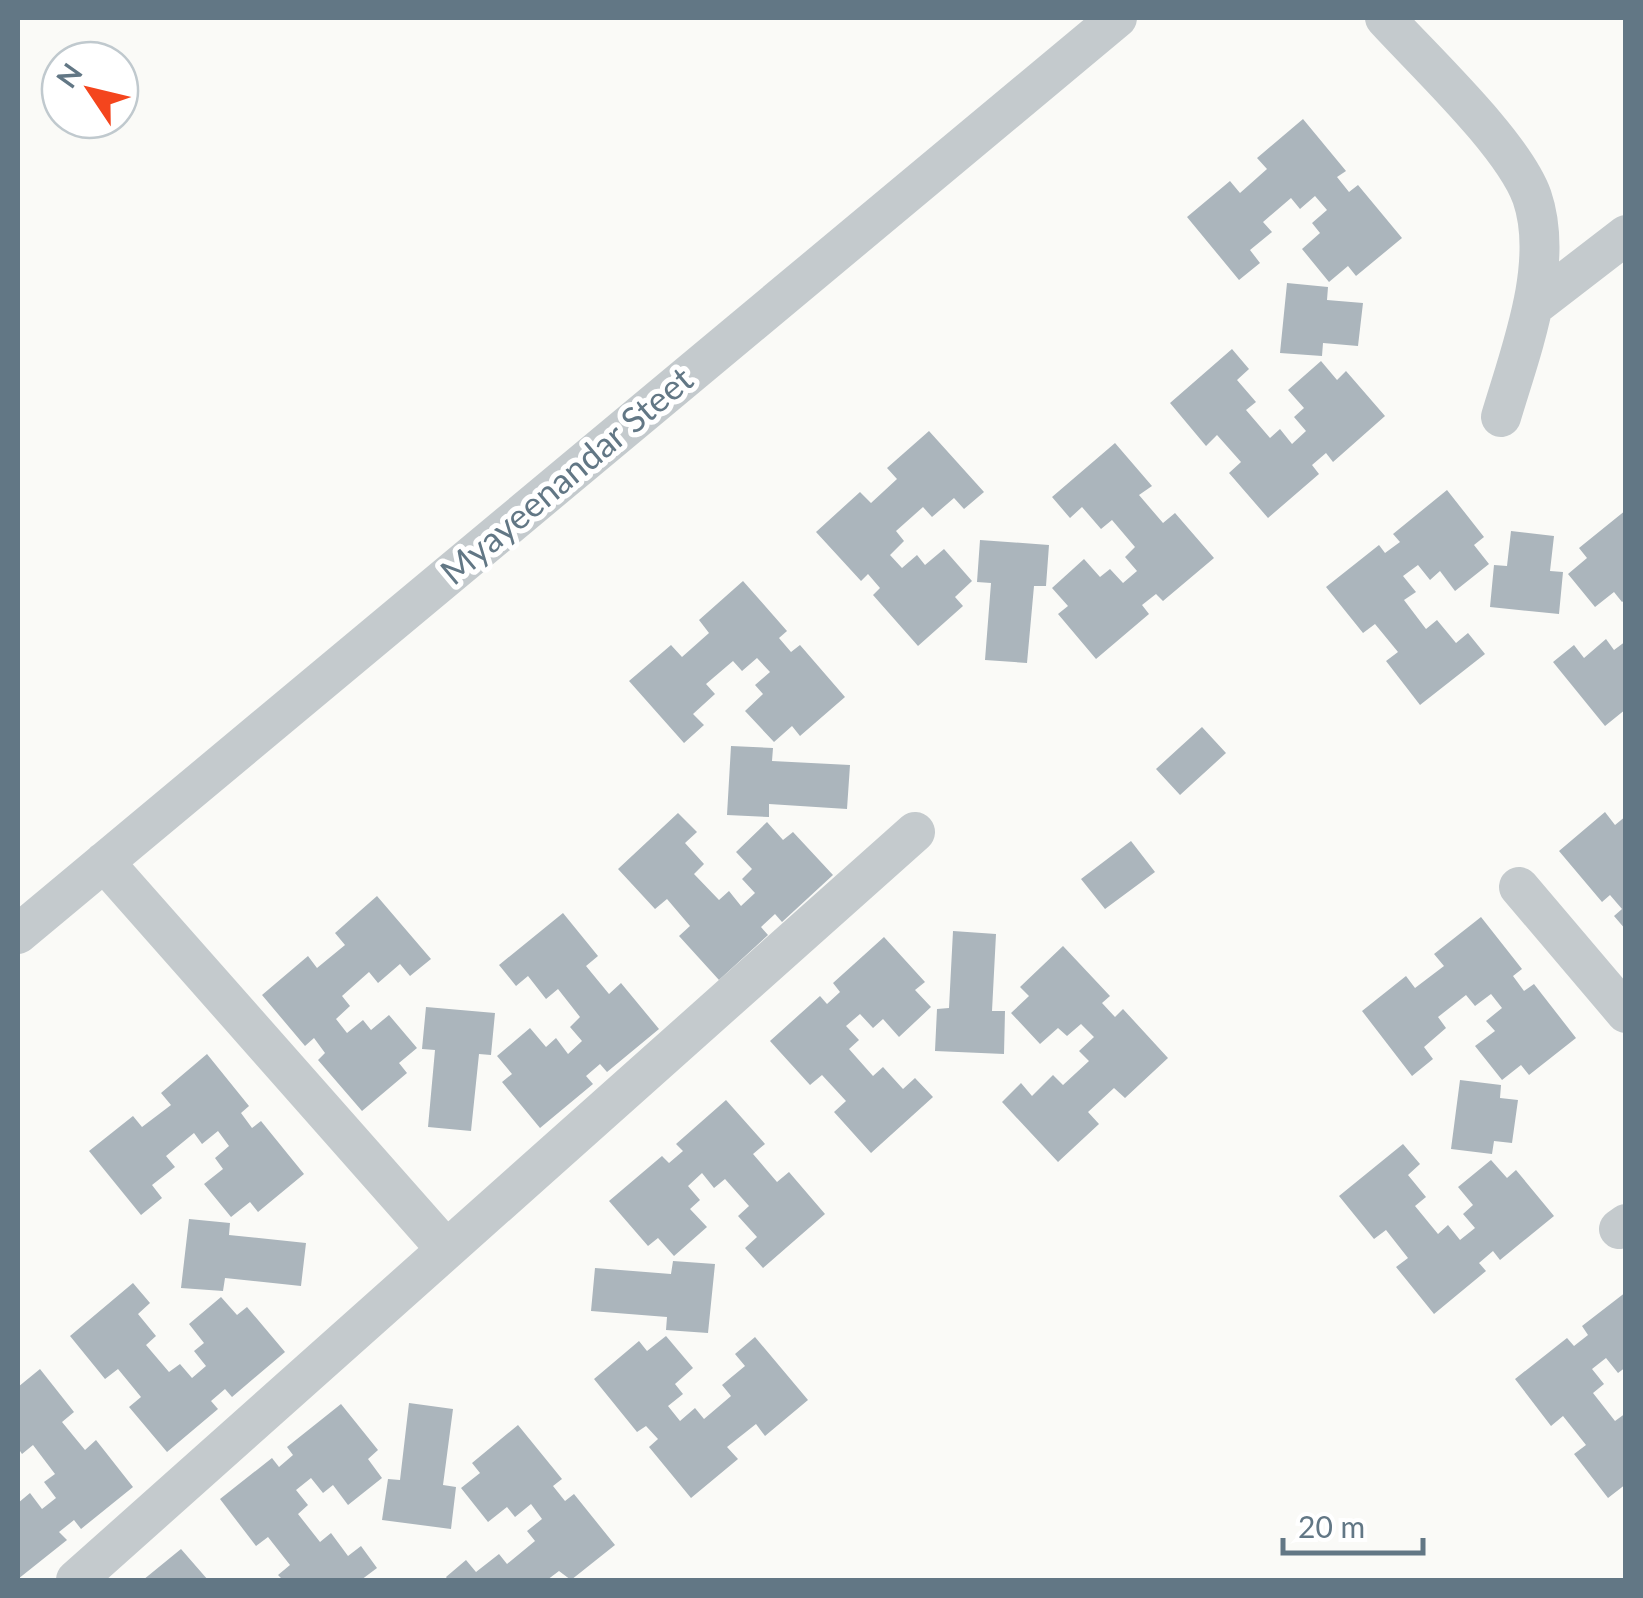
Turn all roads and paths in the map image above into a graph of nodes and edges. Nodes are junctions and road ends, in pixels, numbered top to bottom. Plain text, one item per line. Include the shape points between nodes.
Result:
1 (1116, 18) edge
2 (1386, 18) edge
3 (1626, 235) edge
4 (1534, 306) junction
5 (1502, 417) dead end
6 (915, 832) dead end
7 (104, 862) junction
8 (1520, 888) dead end
9 (18, 934) edge
10 (1626, 1013) edge
11 (446, 1249) junction
12 (76, 1580) edge

1 - 7 street, Myayeenandar Steet
2 - 4 street via 1501,147 1532,197
3 - 4 street
4 - 5 street
6 - 11 street
7 - 9 street, Myayeenandar Steet
7 - 11 street
8 - 10 street
11 - 12 street

